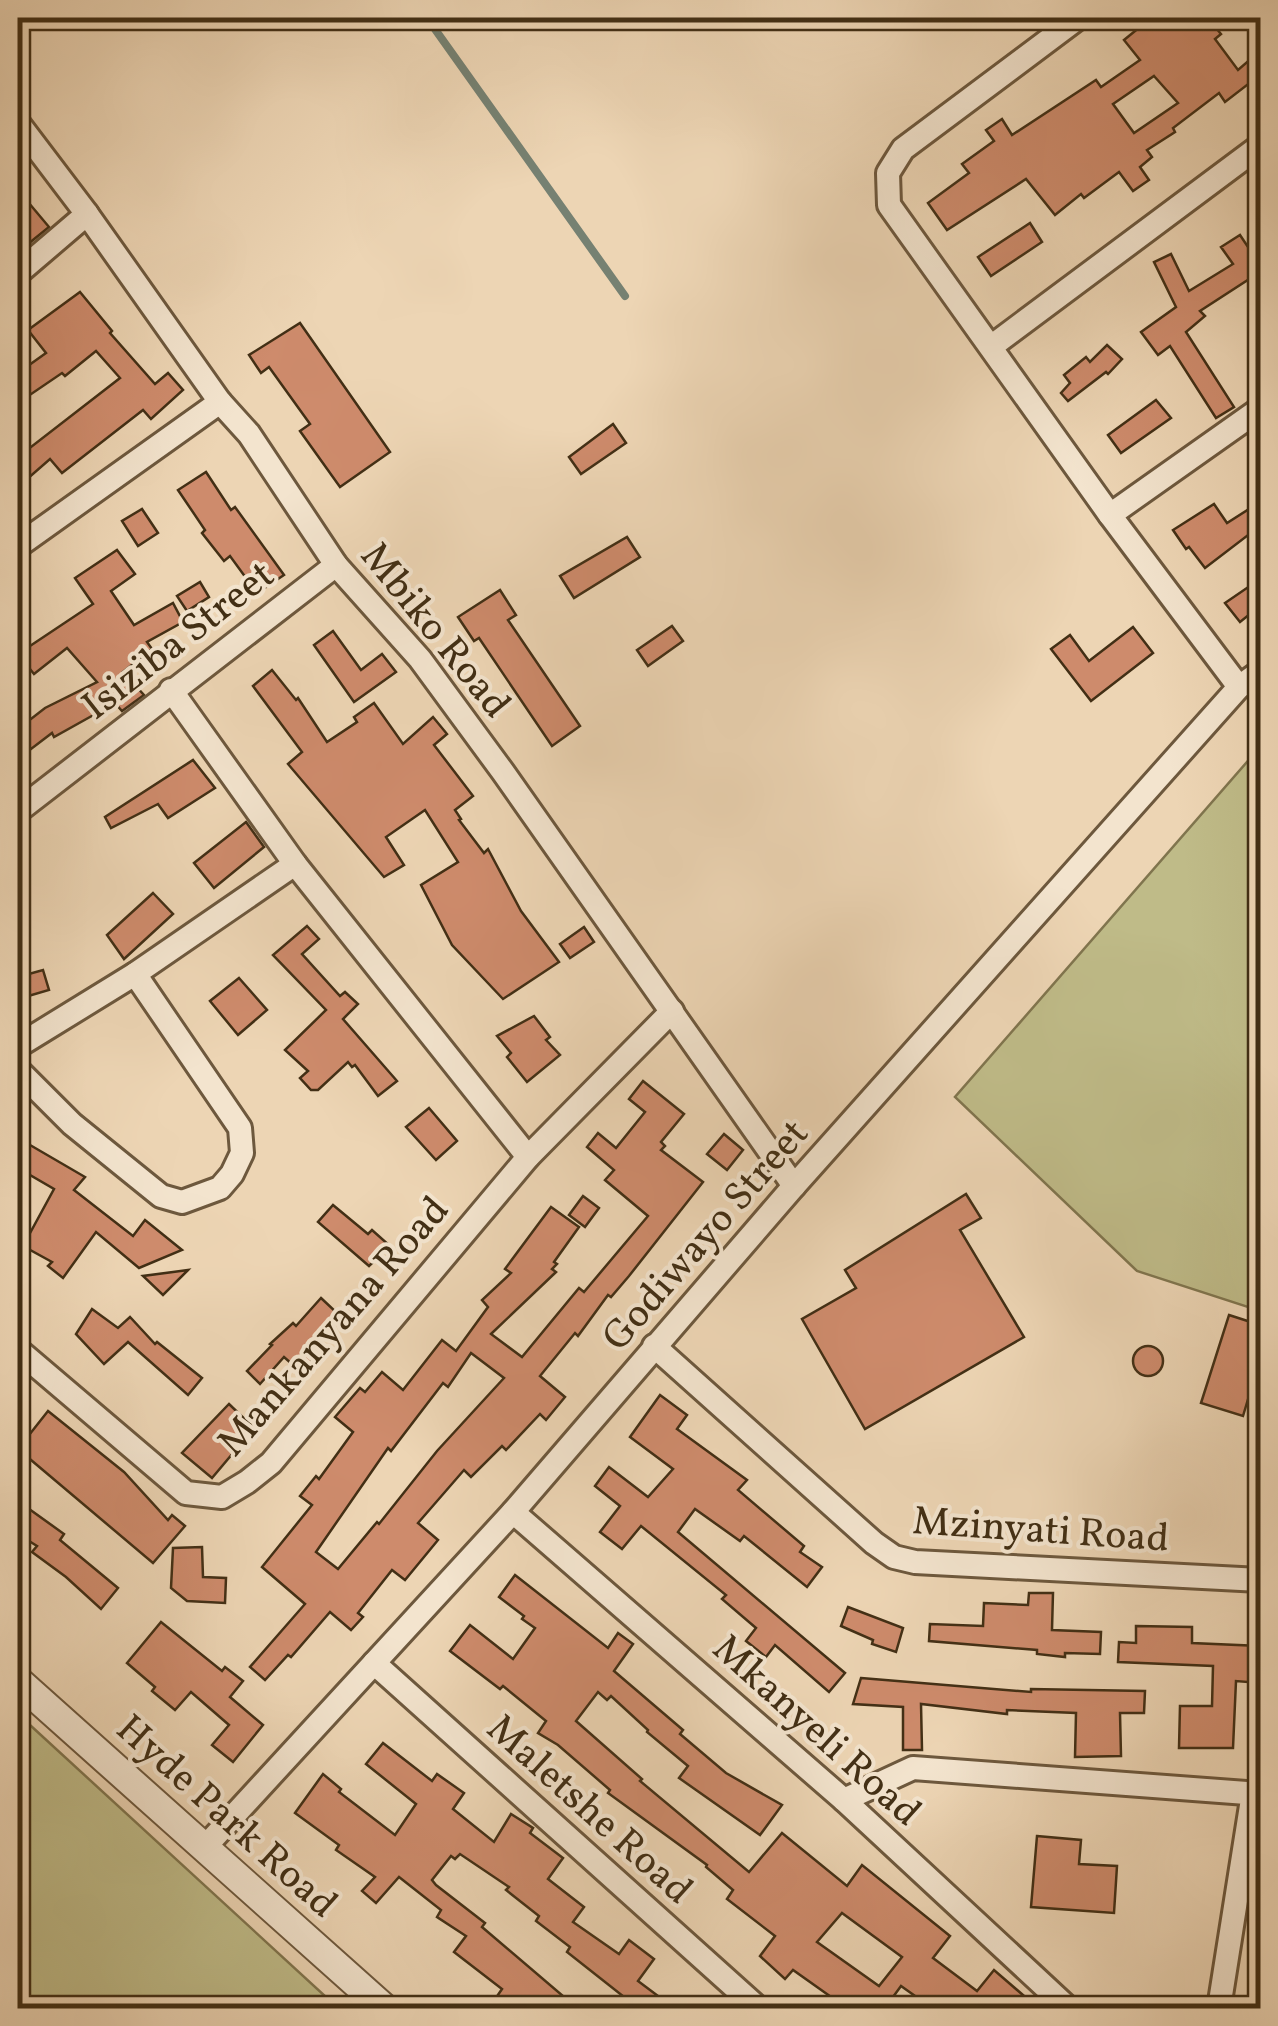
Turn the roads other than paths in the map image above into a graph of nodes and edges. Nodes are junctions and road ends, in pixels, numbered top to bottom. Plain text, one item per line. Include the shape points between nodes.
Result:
1 (1078, 18) edge
2 (18, 123) edge
3 (1260, 146) edge
4 (87, 214) junction
5 (18, 273) edge
6 (992, 346) junction
7 (220, 402) junction
8 (1260, 409) edge
9 (1110, 515) junction
10 (18, 546) edge
11 (336, 565) junction
12 (1260, 672) edge
13 (1240, 687) junction
14 (172, 690) junction
15 (18, 811) edge
16 (295, 864) junction
17 (135, 974) junction
18 (672, 1012) junction
19 (18, 1046) edge
20 (18, 1070) edge
21 (528, 1157) junction
22 (794, 1186) junction
23 (654, 1346) junction
24 (18, 1350) edge
25 (513, 1512) junction
26 (1260, 1580) edge
27 (374, 1663) junction
28 (18, 1681) edge
29 (1256, 1793) edge
30 (844, 1800) junction
31 (205, 1847) junction
32 (384, 2008) edge
33 (758, 2008) edge
34 (1068, 2008) edge
35 (1219, 2008) edge

1 - 6 street via 902,148 888,173 890,205
2 - 4 street, Mbiko Road
3 - 6 street
4 - 5 street
4 - 7 street, Mbiko Road
6 - 9 street
7 - 10 street
7 - 11 street, Mbiko Road via 249,434
8 - 9 street
9 - 13 street
11 - 14 street, Isiziba Street
11 - 18 street, Mbiko Road via 420,659
12 - 13 street, Godiwayo Street
13 - 22 street, Godiwayo Street
14 - 15 street, Isiziba Street
14 - 16 street
16 - 17 street
16 - 21 street
17 - 19 street
17 - 20 street via 240,1128 242,1153 220,1188 182,1202 162,1196 72,1124
18 - 21 street, Mankanyana Road
18 - 22 street, Mbiko Road
21 - 24 street, Mankanyana Road via 271,1463 222,1496 186,1494
22 - 23 street, Godiwayo Street
23 - 25 street, Godiwayo Street
23 - 26 street, Mzinyati Road via 894,1556
25 - 27 street, Godiwayo Street
25 - 30 street, Mkanyeli Road
27 - 31 street, Godiwayo Street
27 - 33 street, Maletshe Road
28 - 31 street, Hyde Park Road
29 - 30 street via 913,1768
29 - 35 street
30 - 34 street, Mkanyeli Road
31 - 32 street, Hyde Park Road

